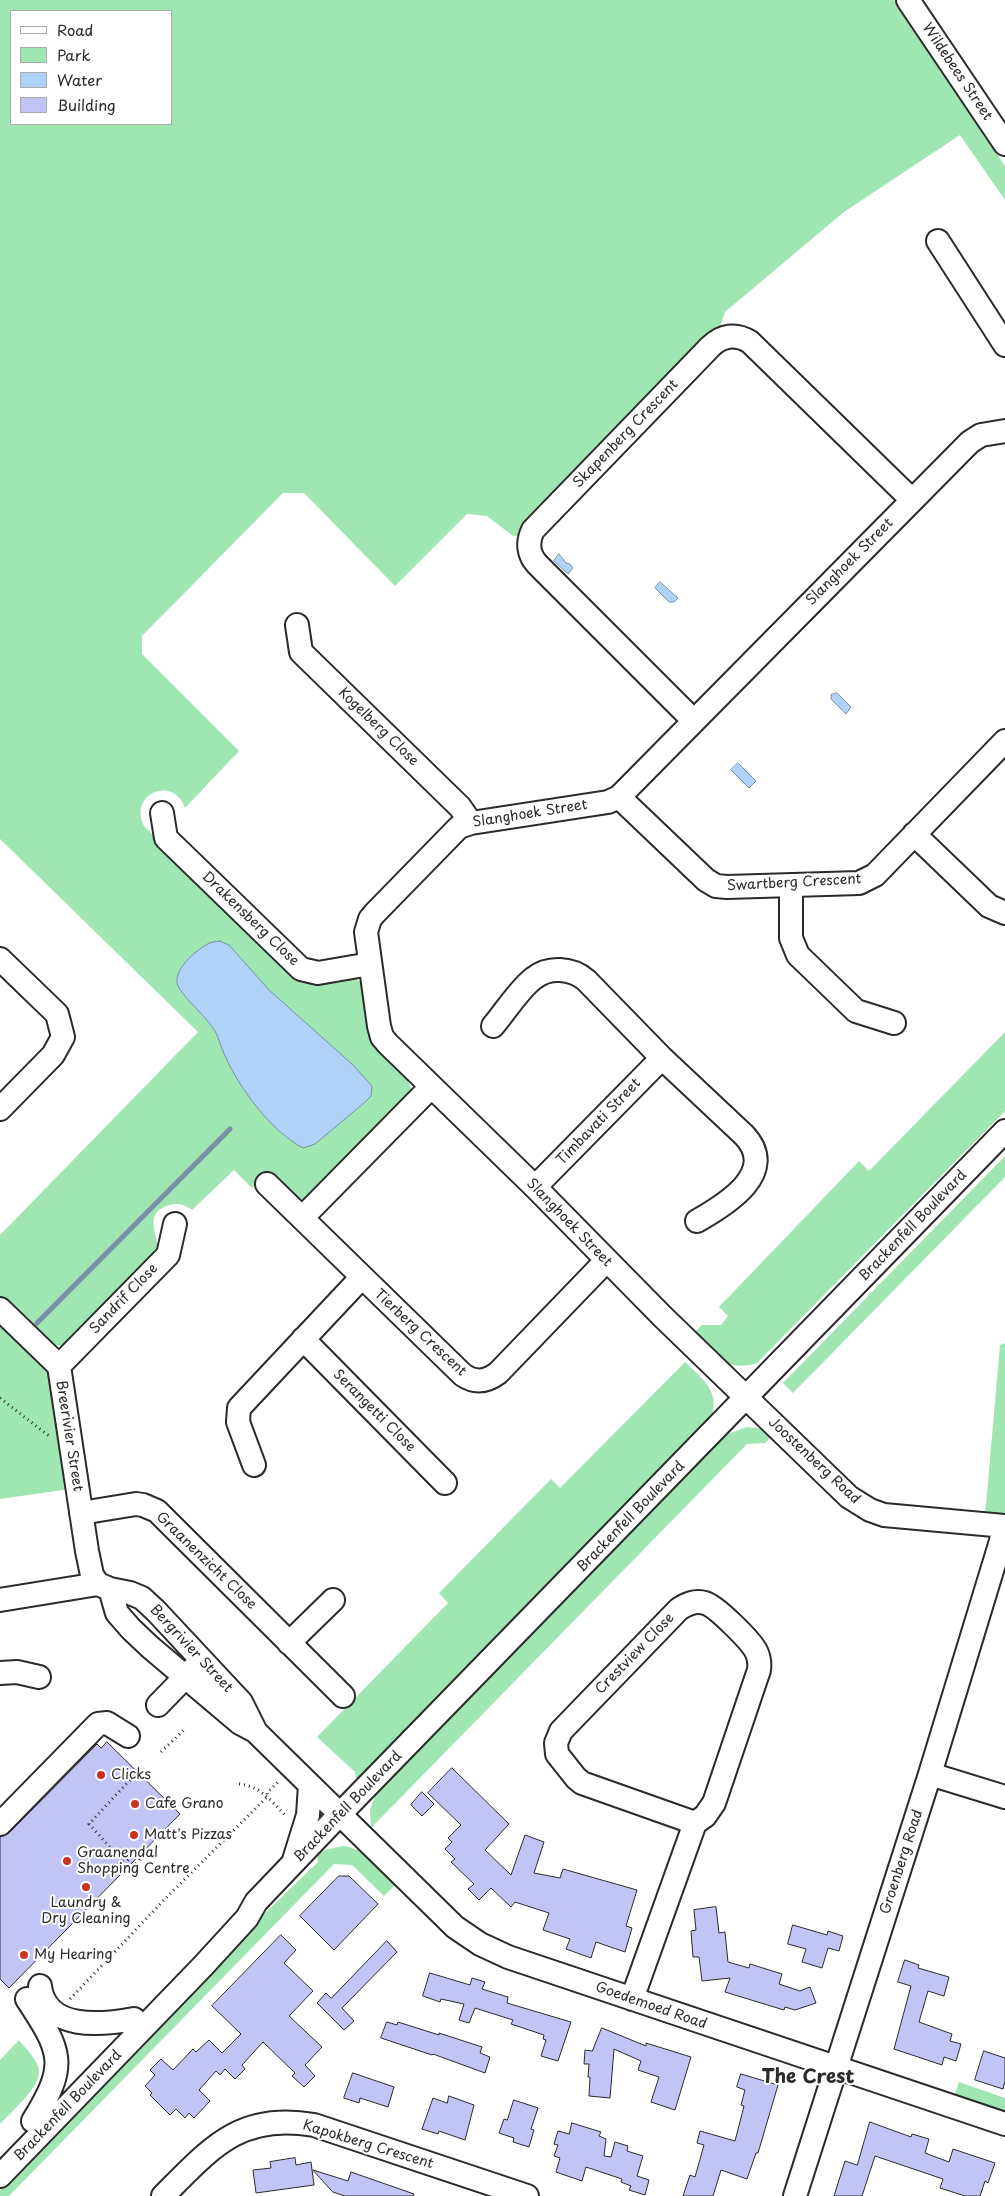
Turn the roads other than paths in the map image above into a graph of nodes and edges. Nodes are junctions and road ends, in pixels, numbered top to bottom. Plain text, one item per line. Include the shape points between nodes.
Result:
1 (908, 0) edge
2 (1005, 144) edge
3 (938, 241) dead end
4 (1005, 345) edge
5 (1005, 431) edge
6 (912, 500) junction
7 (297, 625) dead end
8 (694, 721) junction
9 (1005, 741) edge
10 (620, 797) junction
11 (162, 813) dead end
12 (471, 823) junction
13 (914, 834) junction
14 (791, 885) junction
15 (1005, 913) edge
16 (0, 959) edge
17 (370, 964) junction
18 (894, 1023) dead end
19 (494, 1026) dead end
20 (662, 1058) junction
21 (431, 1087) junction
22 (0, 1110) edge
23 (1005, 1131) edge
24 (267, 1184) dead end
25 (535, 1187) junction
26 (302, 1218) junction
27 (697, 1221) dead end
28 (175, 1224) dead end
29 (606, 1261) junction
30 (361, 1278) junction
31 (0, 1309) edge
32 (303, 1339) junction
33 (59, 1366) junction
34 (747, 1397) junction
35 (254, 1465) dead end
36 (445, 1483) dead end
37 (81, 1513) junction
38 (1004, 1526) edge
39 (104, 1586) junction
40 (0, 1600) edge
41 (333, 1600) dead end
42 (289, 1643) junction
43 (202, 1660) junction
44 (0, 1673) edge
45 (186, 1676) junction
46 (39, 1677) dead end
47 (343, 1696) dead end
48 (158, 1705) dead end
49 (255, 1731) junction
50 (128, 1736) dead end
51 (930, 1774) junction
52 (310, 1785) junction
53 (1005, 1797) edge
54 (340, 1814) junction
55 (695, 1823) junction
56 (0, 1824) edge
57 (293, 1863) junction
58 (256, 1902) junction
59 (632, 1999) junction
60 (134, 2019) junction
61 (836, 2068) junction
62 (33, 2121) junction
63 (1005, 2124) edge
64 (0, 2155) edge
65 (0, 2176) edge
66 (475, 2188) edge
67 (163, 2196) edge
68 (526, 2196) edge
69 (795, 2196) edge

1 - 2 street, Wildebees Street
3 - 4 street
5 - 6 street, Slanghoek Street via 973,439
6 - 8 street, Slanghoek Street
6 - 8 street, Skapenberg Crescent via 750,342 730,336 710,347 533,530 529,542 530,554 537,564
7 - 12 street, Kogelberg Close via 301,652 460,806
8 - 10 street, Slanghoek Street
9 - 13 street, Swartberg Crescent
10 - 12 street, Slanghoek Street via 608,802
10 - 14 street, Swartberg Crescent via 710,883 727,887
11 - 17 street, Drakensberg Close via 166,838 301,968 318,973
12 - 17 street, Slanghoek Street via 454,831 370,919 366,932
13 - 14 street, Swartberg Crescent via 865,882
13 - 15 street via 989,906
14 - 18 street via 791,938 798,955 856,1011
16 - 22 street via 57,1014 63,1037 53,1055
17 - 21 street, Slanghoek Street via 382,1037
19 - 20 street via 533,979 568,970 586,980
20 - 25 street, Timbavati Street
20 - 27 street via 750,1141 756,1158 750,1180 721,1207
21 - 25 street, Slanghoek Street
21 - 26 street
23 - 34 street, Brackenfell Boulevard
24 - 26 street, Tierberg Crescent
25 - 29 street, Slanghoek Street
26 - 30 street, Tierberg Crescent
28 - 33 street, Sandrif Close via 168,1255
29 - 30 street, Tierberg Crescent via 498,1373 480,1381 462,1375
29 - 34 street, Slanghoek Street
30 - 32 street
31 - 33 street, Breerivier Street
32 - 35 street via 239,1408 238,1422
32 - 36 street, Serangetti Close
33 - 37 street, Breerivier Street
34 - 38 street, Joostenberg Road via 848,1497 870,1510 898,1516
34 - 54 street, Brackenfell Boulevard
37 - 39 street, Breerivier Street via 90,1570
37 - 42 street, Graanenzicht Close via 136,1504 157,1512
38 - 51 street, Groenberg Road
39 - 40 street
39 - 43 street, Bergrivier Street via 142,1598
39 - 45 street, Bergrivier Street via 121,1618
41 - 42 street
42 - 47 street, Graanenzicht Close
43 - 45 street
43 - 49 street, Bergrivier Street via 241,1702
44 - 46 street via 17,1672
45 - 48 street
45 - 49 street, Bergrivier Street via 240,1723
49 - 52 street, Bergrivier Street
50 - 56 street via 107,1723 98,1724
51 - 53 street
51 - 61 street, Groenberg Road
52 - 54 street, Bergrivier Street
52 - 57 street via 308,1815
54 - 57 street, Brackenfell Boulevard
54 - 59 street, Goedemoed Road via 467,1936 508,1957
55 - 55 street, Crestview Close via 714,1803 760,1664 750,1643 713,1606 698,1602 679,1609 561,1730 556,1743 559,1759 582,1783
55 - 59 street, Crestview Close
57 - 58 street, Brackenfell Boulevard
58 - 60 street, Brackenfell Boulevard via 242,1909
58 - 65 street, Brackenfell Boulevard via 247,1918 203,1966
59 - 61 street, Goedemoed Road
60 - 62 street, Brackenfell Boulevard
60 - 62 street via 89,2024 57,2013 34,1993 57,2067 52,2089
61 - 63 street, Goedemoed Road
61 - 69 street, Groenberg Road
62 - 64 street, Brackenfell Boulevard
66 - 67 street, Kapokberg Crescent via 314,2125 286,2122 258,2125 219,2142
66 - 68 street, Kapokberg Crescent

